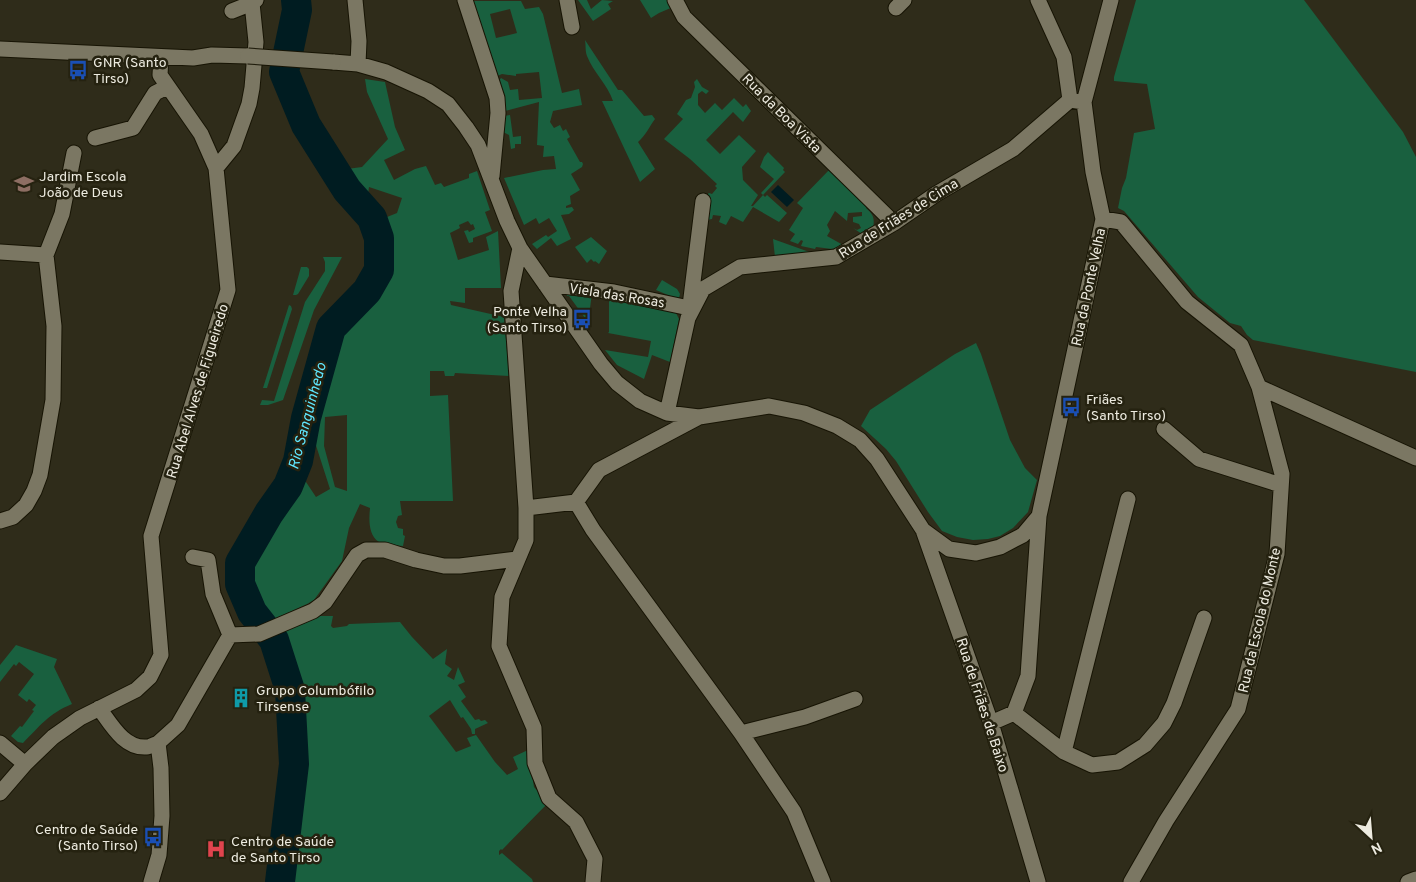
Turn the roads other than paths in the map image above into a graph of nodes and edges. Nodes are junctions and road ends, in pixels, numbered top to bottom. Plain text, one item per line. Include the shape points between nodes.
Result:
1 (355, 0) edge
2 (465, 0) edge
3 (567, 0) edge
4 (675, 0) edge
5 (1038, 0) edge
6 (1111, 0) edge
7 (254, 2) edge
8 (232, 11) dead end
9 (572, 27) dead end
10 (0, 49) edge
11 (161, 57) junction
12 (358, 64) junction
13 (168, 87) junction
14 (1077, 101) junction
15 (94, 138) dead end
16 (74, 153) dead end
17 (216, 168) junction
18 (491, 179) junction
19 (703, 201) dead end
20 (1103, 219) junction
21 (894, 223) junction
22 (520, 248) junction
23 (0, 252) edge
24 (46, 255) junction
25 (545, 284) junction
26 (689, 313) junction
27 (1259, 386) junction
28 (666, 413) junction
29 (699, 417) junction
30 (1164, 429) dead end
31 (1416, 458) edge
32 (1281, 485) junction
33 (1128, 499) dead end
34 (576, 502) junction
35 (526, 508) junction
36 (1039, 516) junction
37 (6, 519) edge
38 (924, 530) junction
39 (194, 557) dead end
40 (517, 558) junction
41 (1204, 618) dead end
42 (230, 635) junction
43 (855, 699) dead end
44 (99, 708) junction
45 (1014, 713) junction
46 (991, 723) junction
47 (741, 733) junction
48 (158, 743) junction
49 (0, 744) edge
50 (1064, 752) junction
51 (25, 764) junction
52 (0, 793) edge
53 (1416, 879) edge
54 (151, 882) edge
55 (593, 882) edge
56 (823, 882) edge
57 (1038, 882) edge
58 (1131, 882) edge
59 (1408, 882) edge

1 - 12 street
2 - 18 street via 497,98
3 - 9 street
4 - 21 street, Rua da Boa Vista via 684,17
5 - 14 street via 1064,57
6 - 14 street, Rua da Ponte Velha
7 - 8 street
7 - 17 street via 256,42 249,104 234,146
10 - 11 street
11 - 12 street, bridge via 248,56
11 - 13 street, Rua Abel Alves de Figueiredo via 160,75
12 - 18 street via 386,72 448,104 478,145
13 - 15 street via 155,93 133,128
13 - 17 street, Rua Abel Alves de Figueiredo via 201,134
14 - 20 street, Rua da Ponte Velha
14 - 21 street, Rua de Friães de Cima via 1013,149
16 - 24 street via 62,214
17 - 44 street, Rua Abel Alves de Figueiredo via 228,290 151,536 161,655 150,676 136,690
18 - 22 street
19 - 26 street
20 - 27 street, Rua da Escola do Monte via 1121,222 1187,302 1242,345
20 - 36 street, Rua da Ponte Velha
21 - 26 street, Rua de Friães de Cima via 836,257 740,267 703,289
22 - 25 street
22 - 35 street via 511,291
23 - 24 street
24 - 37 street via 54,326 53,400 40,475 34,491 26,505
25 - 26 street, Viela das Rosas via 614,292
25 - 28 street via 617,383 640,401
26 - 28 street, Rua de Friães de Cima
27 - 31 street
27 - 32 street, Rua da Escola do Monte via 1282,474
28 - 29 street
29 - 34 street via 599,470
29 - 38 street, Rua da Ponte Velha via 769,406 804,412 836,426 860,440 877,459
30 - 32 street via 1199,459
32 - 58 street, Rua da Escola do Monte via 1277,554 1238,709
33 - 50 street
34 - 35 street
34 - 47 street via 592,530
35 - 40 street via 526,540
36 - 38 street, Rua da Ponte Velha via 1024,535 1000,547 976,552 949,549
36 - 45 street, Rua da Ponte Velha via 1028,676
38 - 46 street, Rua de Friães de Baixo
39 - 42 street via 208,560 213,594
40 - 42 street via 444,566 385,550 366,550 357,555 325,602 313,611 265,632
40 - 55 street via 502,597 499,646 534,728 535,763 549,798 576,822 595,859
41 - 50 street via 1174,703 1164,723 1146,745 1118,762 1092,766
42 - 48 street via 178,725
43 - 47 street
44 - 48 street via 120,736 134,746 148,747
44 - 51 street, Rua Abel Alves de Figueiredo via 53,737
45 - 46 street
45 - 50 street
46 - 57 street, Rua de Friães de Baixo
47 - 56 street via 794,812
48 - 54 street via 162,816 159,855
49 - 51 street
51 - 52 street, Rua Abel Alves de Figueiredo
53 - 59 street

